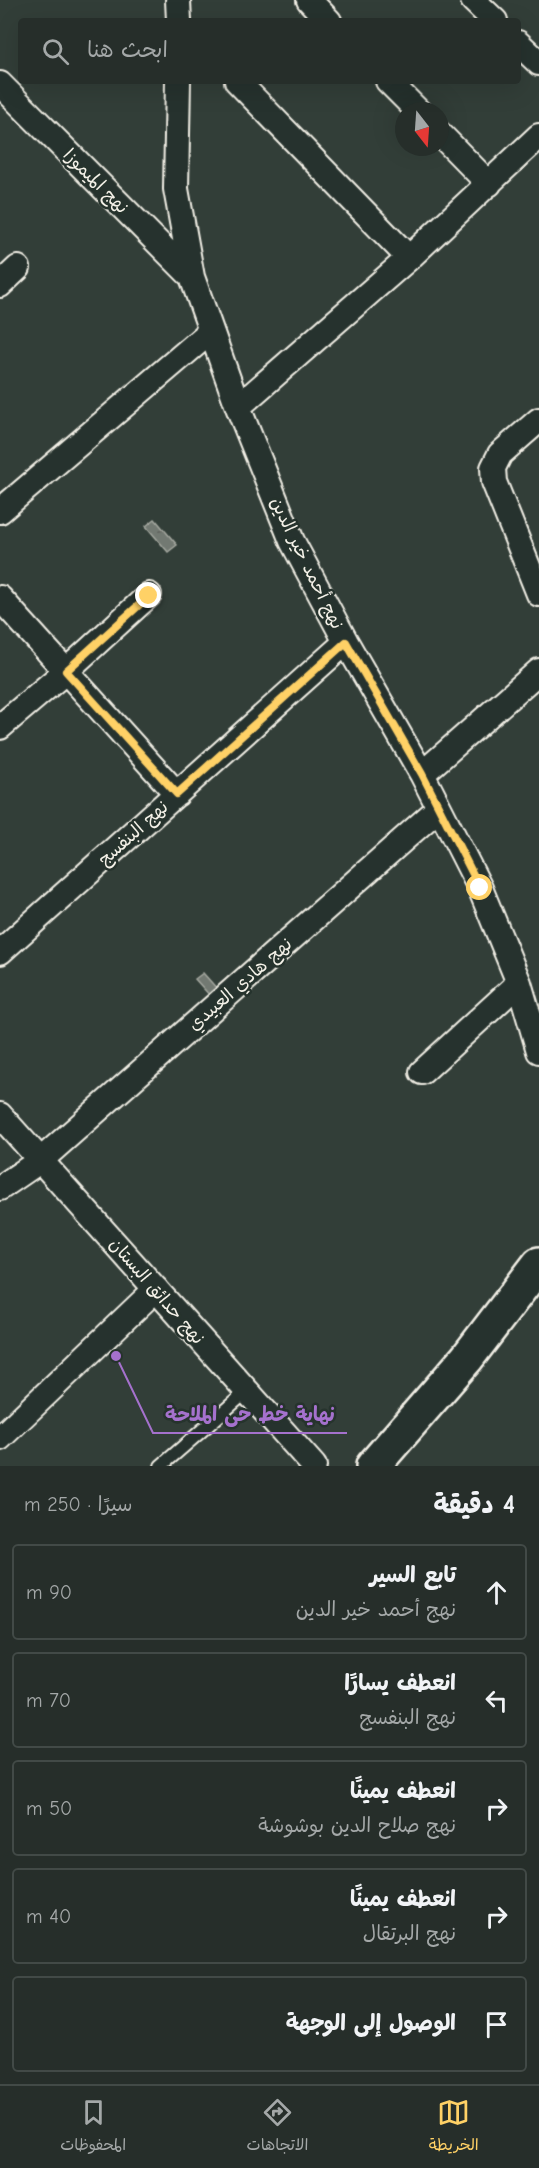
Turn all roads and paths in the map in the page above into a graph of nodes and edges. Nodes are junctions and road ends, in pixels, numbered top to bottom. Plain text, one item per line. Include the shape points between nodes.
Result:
1 (178, 0) edge
2 (309, 0) edge
3 (473, 0) edge
4 (180, 18) edge
5 (326, 18) edge
6 (492, 18) edge
7 (521, 46) edge
8 (539, 63) edge
9 (0, 84) edge
10 (178, 84) edge
11 (240, 84) edge
12 (391, 84) edge
13 (409, 102) edge
14 (539, 136) edge
15 (449, 143) edge
16 (489, 184) junction
17 (409, 258) junction
18 (18, 268) dead end
19 (192, 277) junction
20 (0, 285) edge
21 (212, 331) junction
22 (238, 407) junction
23 (539, 420) edge
24 (0, 511) edge
25 (539, 594) edge
26 (149, 596) dead end
27 (0, 598) edge
28 (346, 642) junction
29 (66, 671) junction
30 (539, 671) edge
31 (0, 727) edge
32 (422, 774) junction
33 (177, 794) junction
34 (439, 808) junction
35 (0, 952) edge
36 (519, 983) junction
37 (539, 1051) edge
38 (422, 1072) dead end
39 (0, 1115) edge
40 (41, 1160) junction
41 (0, 1188) edge
42 (539, 1264) edge
43 (156, 1289) junction
44 (246, 1392) junction
45 (0, 1438) edge
46 (161, 1466) edge
47 (314, 1466) edge
48 (373, 1466) edge

1 - 4 street
2 - 5 street
3 - 6 street
7 - 8 street
9 - 19 street, نهج الميموزا
10 - 19 street, نهج أحمد خير الدين via 176,189
11 - 17 street
12 - 13 street
14 - 16 street
15 - 16 street
16 - 17 street
17 - 22 street
18 - 20 street
19 - 21 street, نهج أحمد خير الدين
21 - 22 street, نهج أحمد خير الدين
21 - 24 street
22 - 28 street, نهج أحمد خير الدين via 292,541
23 - 25 street via 500,454 493,468 494,482
26 - 29 street
27 - 29 street
28 - 32 street, نهج أحمد خير الدين
28 - 33 street, نهج البنفسج
29 - 31 street
29 - 33 street
30 - 32 street
32 - 34 street, نهج أحمد خير الدين
33 - 35 street, نهج البنفسج
34 - 36 street, نهج أحمد خير الدين via 480,888
34 - 40 street, نهج هادي العبيدي
36 - 37 street, نهج أحمد خير الدين
36 - 38 street
39 - 40 street, نهج حدائق البستان
40 - 41 street, نهج هادي العبيدي
40 - 43 street, نهج حدائق البستان
42 - 48 main road via 467,1358
43 - 44 street, نهج حدائق البستان
43 - 45 street
44 - 46 lane
44 - 47 street, نهج حدائق البستان

